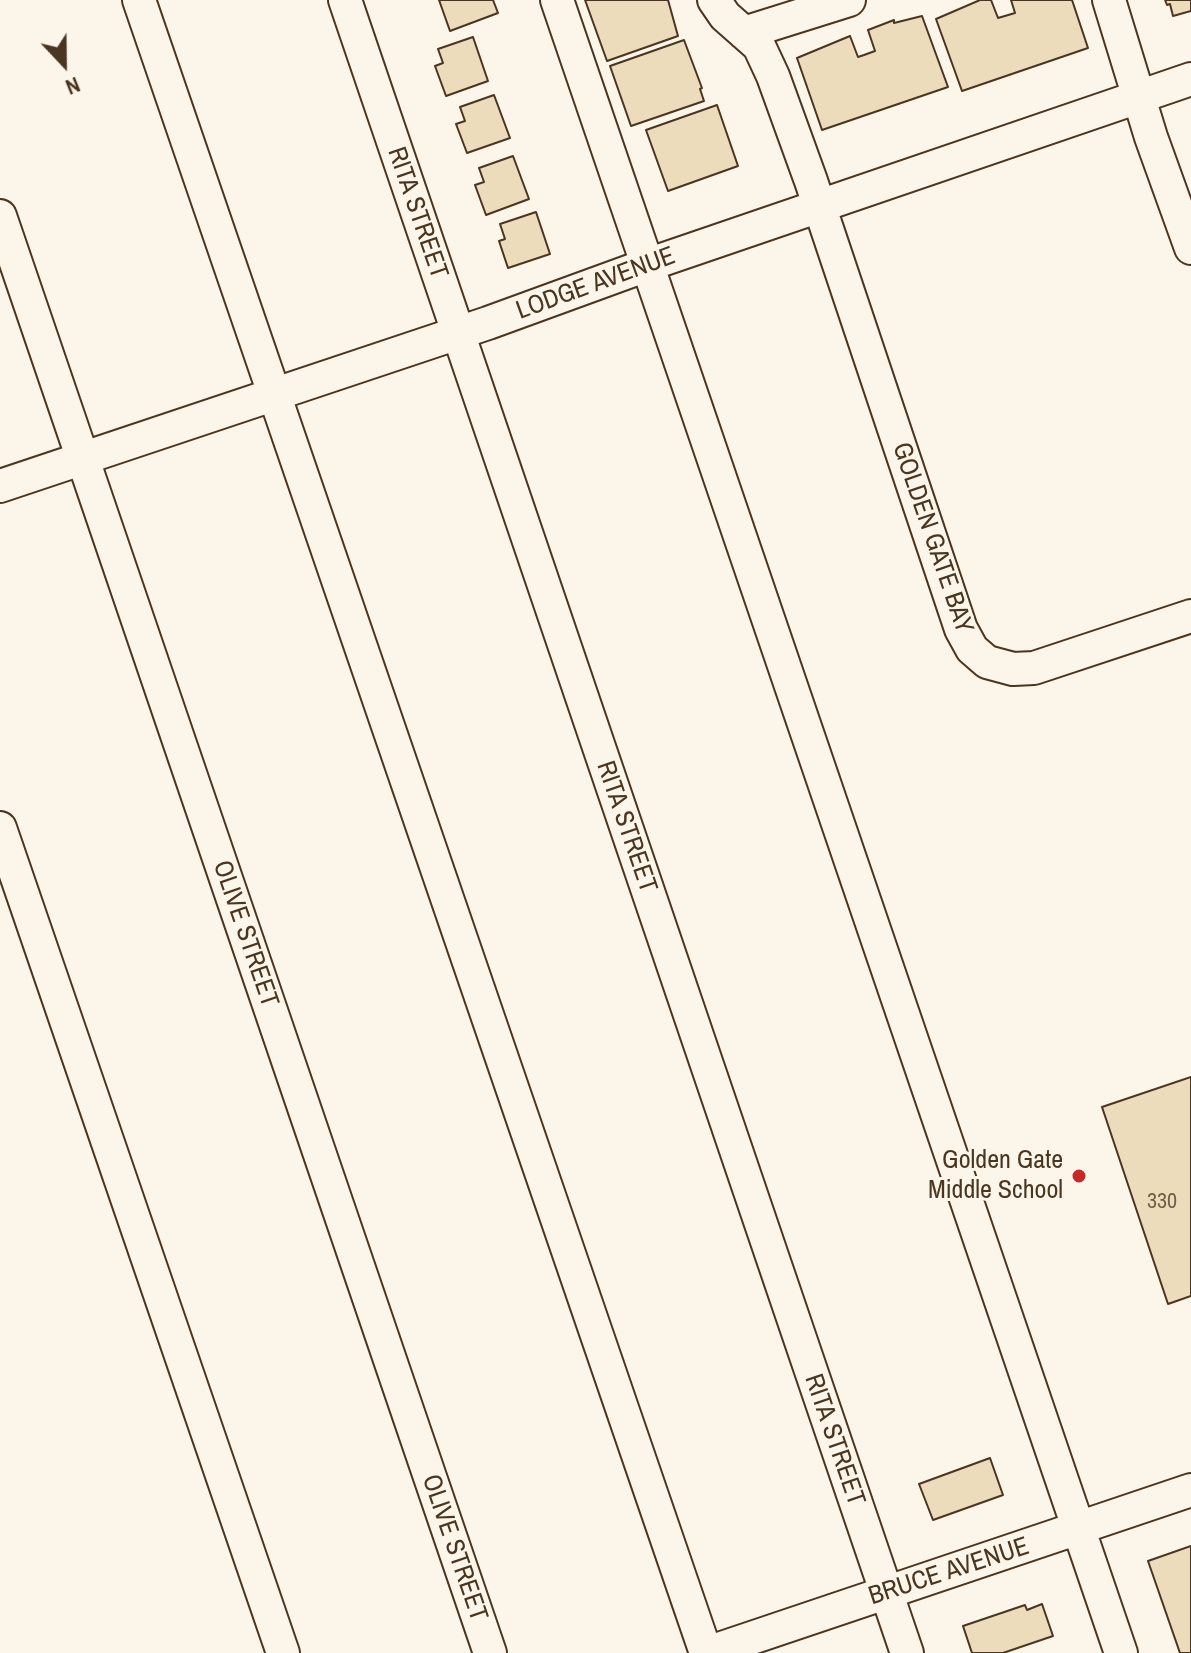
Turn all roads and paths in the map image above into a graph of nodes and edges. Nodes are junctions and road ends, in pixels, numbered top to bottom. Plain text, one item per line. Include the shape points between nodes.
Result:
1 (139, 0) edge
2 (345, 0) edge
3 (557, 0) edge
4 (714, 0) edge
5 (849, 0) edge
6 (1109, 0) edge
7 (744, 33) junction
8 (1191, 79) edge
9 (1138, 96) junction
10 (820, 206) junction
11 (0, 216) edge
12 (1191, 248) edge
13 (647, 265) junction
14 (458, 333) junction
15 (276, 394) junction
16 (83, 459) junction
17 (0, 486) edge
18 (1191, 616) edge
19 (0, 828) edge
20 (1191, 1490) edge
21 (1078, 1528) junction
22 (886, 1593) junction
23 (283, 1653) edge
24 (490, 1653) edge
25 (707, 1653) edge
26 (907, 1653) edge
27 (1121, 1653) edge

1 - 15 street
2 - 14 street, RITA STREET
3 - 13 street
4 - 7 street, GOLDEN GATE BAY
5 - 7 street
6 - 9 street
7 - 10 street, GOLDEN GATE BAY via 759,46 773,76
8 - 9 street, LODGE AVENUE
9 - 10 street, LODGE AVENUE
9 - 12 street
10 - 13 street, LODGE AVENUE
10 - 18 street, GOLDEN GATE BAY via 972,649 987,662 1034,668
11 - 16 street, OLIVE STREET
13 - 14 street, LODGE AVENUE
13 - 21 street
14 - 15 street, LODGE AVENUE
14 - 22 street, RITA STREET
15 - 16 street, LODGE AVENUE
15 - 25 street
16 - 17 street, LODGE AVENUE
16 - 24 street, OLIVE STREET
19 - 23 street
20 - 21 street, BRUCE AVENUE
21 - 22 street, BRUCE AVENUE
21 - 27 street
22 - 25 street, BRUCE AVENUE
22 - 26 street, RITA STREET

